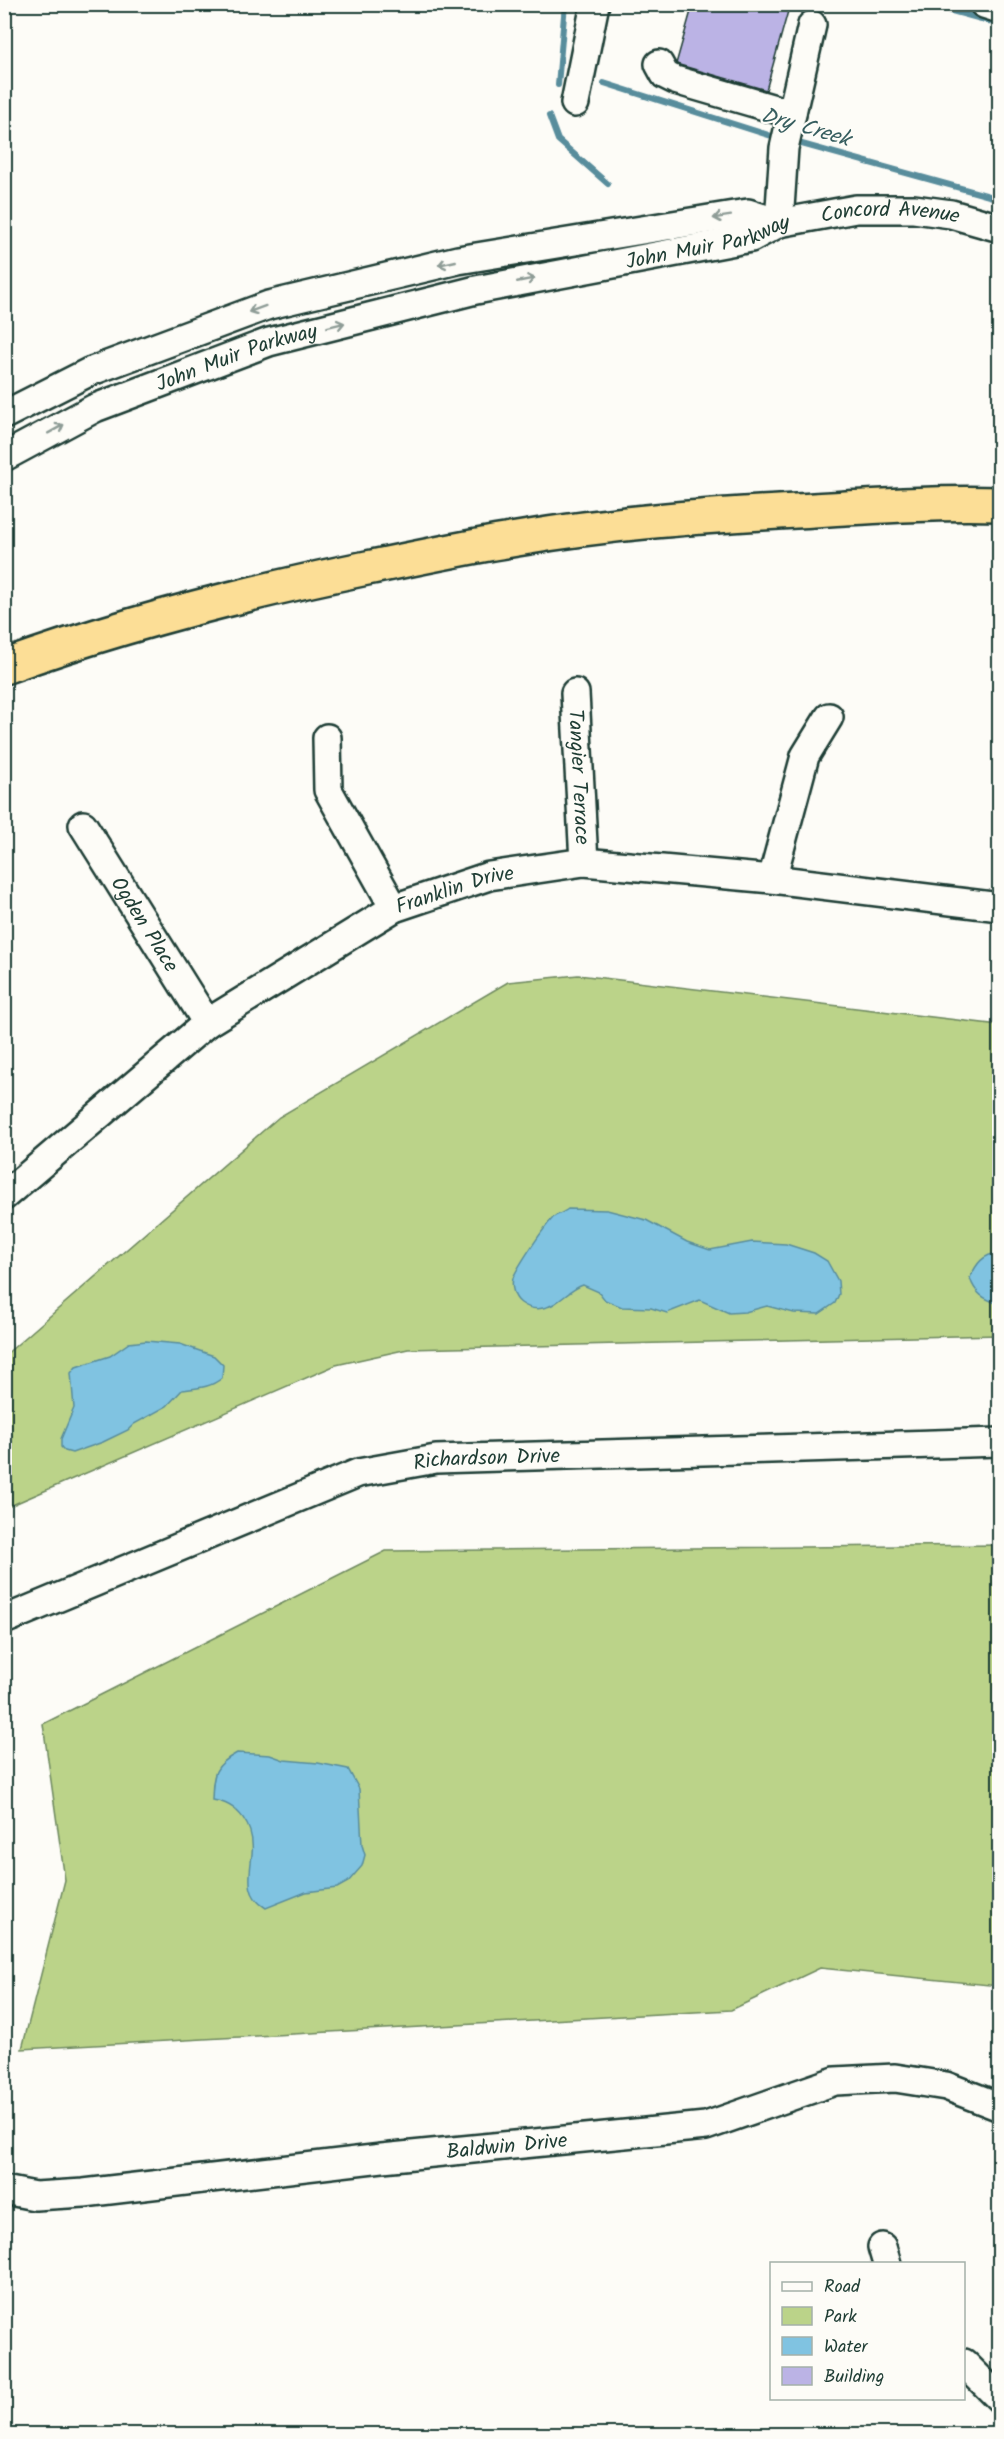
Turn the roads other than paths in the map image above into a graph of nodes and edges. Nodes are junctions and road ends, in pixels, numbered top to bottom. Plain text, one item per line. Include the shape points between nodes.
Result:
1 (595, 4) edge
2 (984, 4) edge
3 (999, 9) edge
4 (812, 25) dead end
5 (659, 64) dead end
6 (575, 102) dead end
7 (788, 133) junction
8 (779, 223) junction
9 (999, 228) edge
10 (4, 415) edge
11 (4, 457) edge
12 (999, 504) edge
13 (4, 667) edge
14 (575, 693) dead end
15 (829, 717) dead end
16 (327, 738) dead end
17 (83, 825) dead end
18 (584, 862) junction
19 (772, 879) junction
20 (999, 907) edge
21 (394, 908) junction
22 (207, 1023) junction
23 (5, 1193) edge
24 (999, 1443) edge
25 (4, 1620) edge
26 (999, 2107) edge
27 (4, 2190) edge
28 (965, 2364) edge
29 (999, 2399) edge

1 - 6 street
2 - 3 street
4 - 7 street
5 - 7 street via 665,75
7 - 8 street
8 - 9 street, Concord Avenue via 856,209 914,209 951,214
8 -> 10 street, John Muir Parkway via 748,213 734,215 458,260 269,304 89,372
11 -> 8 street, John Muir Parkway via 95,408 269,342 476,290 751,238
12 - 13 highway via 747,514 519,538 192,608
14 - 18 street, Tangier Terrace
15 - 19 street via 805,756
16 - 21 street via 328,790
17 - 22 street, Ogden Place
18 - 19 street, Franklin Drive
18 - 21 street, Franklin Drive via 489,876
19 - 20 street, Franklin Drive
21 - 22 street, Franklin Drive
22 - 23 street, Franklin Drive
24 - 25 street, Richardson Drive via 436,1459 358,1473
26 - 27 street, Baldwin Drive via 946,2086 895,2078 835,2081 706,2126 84,2193 35,2196
28 - 29 street

